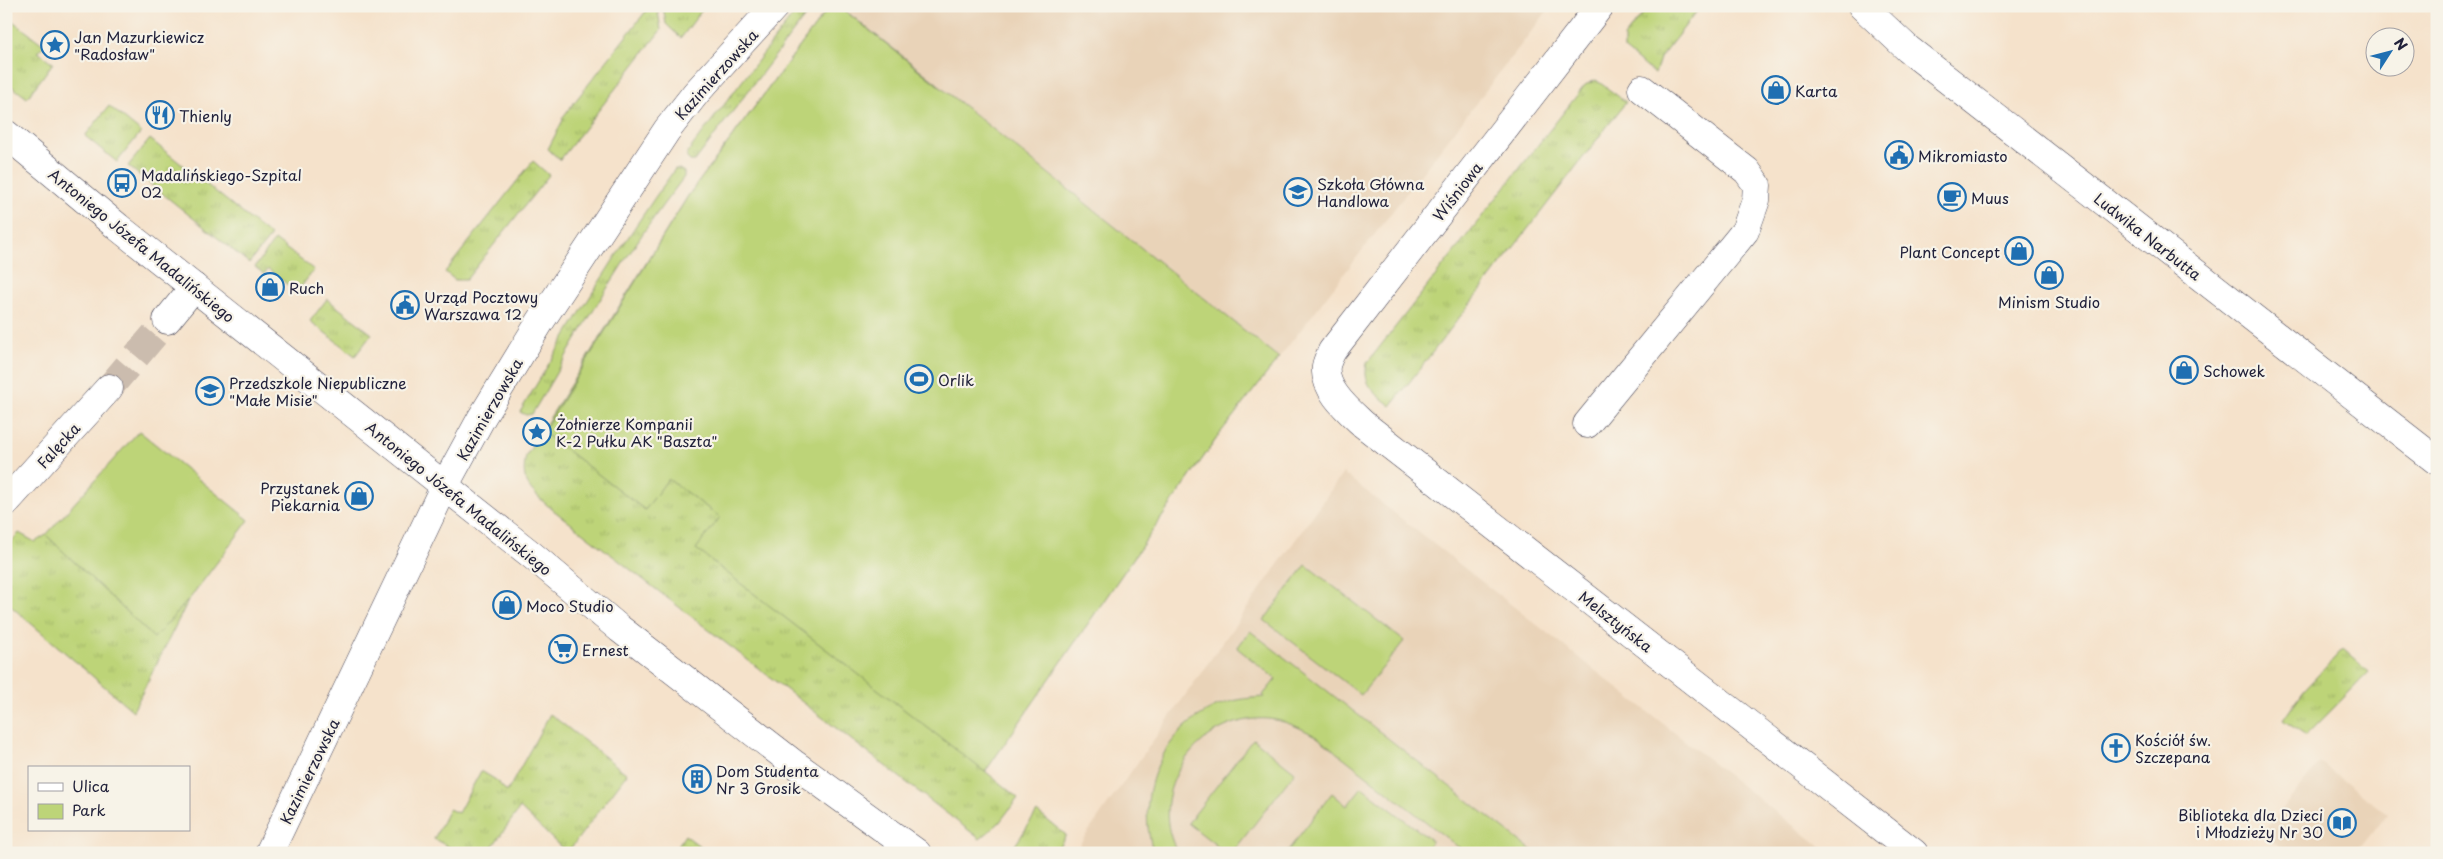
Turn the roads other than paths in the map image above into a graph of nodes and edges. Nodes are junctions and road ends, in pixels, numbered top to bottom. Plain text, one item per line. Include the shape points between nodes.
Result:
1 (775, 6) edge
2 (1600, 6) edge
3 (1862, 6) edge
4 (1642, 89) dead end
5 (6, 134) edge
6 (194, 287) junction
7 (167, 320) tunnel mouth
8 (1328, 380) joint
9 (109, 388) tunnel mouth
10 (1587, 424) dead end
11 (2437, 461) edge
12 (445, 485) junction
13 (6, 502) edge
14 (269, 853) edge
15 (917, 853) edge
16 (1914, 853) edge

1 - 12 street, Kazimierzowska via 667,130 540,322
2 - 8 street, Wiśniowa via 1332,351 1326,366
3 - 11 street, Ludwika Narbutta via 1908,49
4 - 10 street via 1747,171 1757,185 1756,200 1745,231
5 - 6 street, Antoniego Józefa Madalińskiego
6 - 7 street
6 - 12 street, Antoniego Józefa Madalińskiego
8 - 16 street, Melsztyńska via 1343,405 1363,424
9 - 13 street, Falęcka
12 - 14 street, Kazimierzowska
12 - 15 street, Antoniego Józefa Madalińskiego via 620,630

